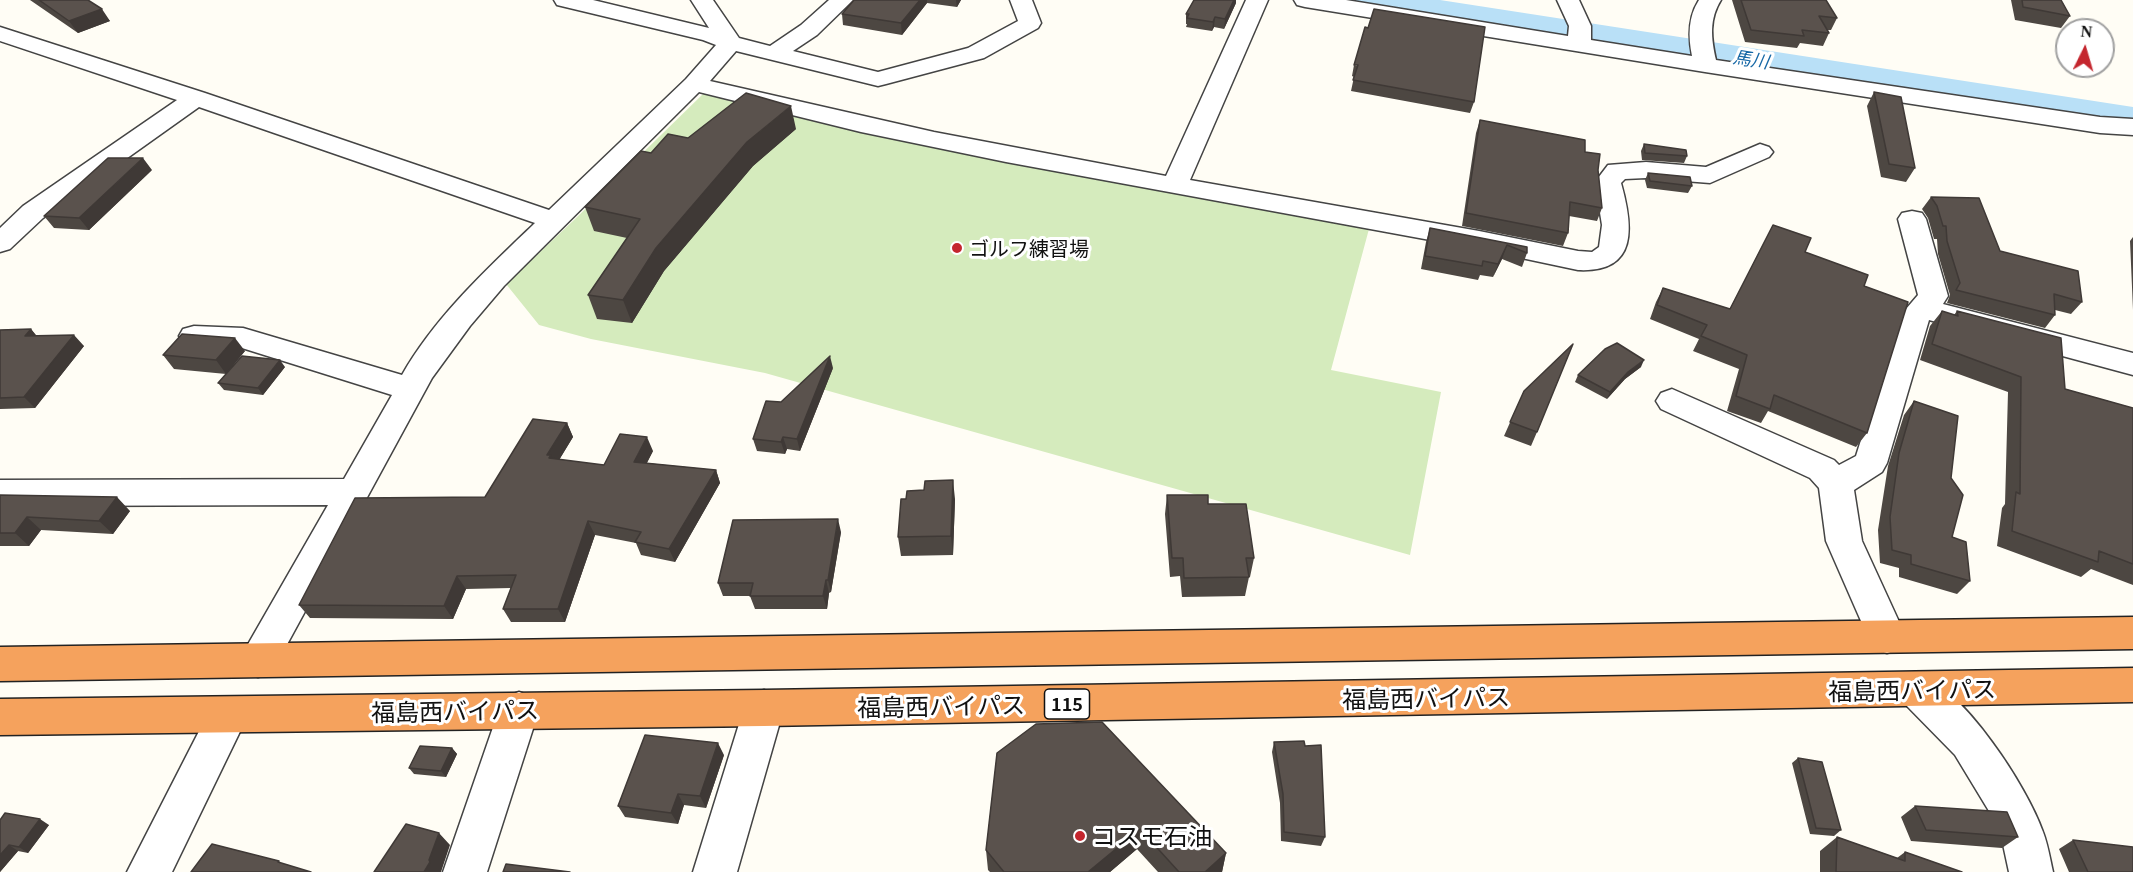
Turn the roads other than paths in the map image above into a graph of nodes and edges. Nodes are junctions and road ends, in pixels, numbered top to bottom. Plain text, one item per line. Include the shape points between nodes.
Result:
1 (566, 0) edge
2 (702, 0) edge
3 (842, 0) edge
4 (1021, 0) edge
5 (1257, 0) edge
6 (1305, 0) edge
7 (1568, 0) edge
8 (1710, 0) edge
9 (0, 34) edge
10 (1580, 35) junction
11 (731, 43) junction
12 (773, 54) junction
13 (1703, 56) junction
14 (878, 79) junction
15 (694, 84) junction
16 (196, 98) junction
17 (862, 124) junction
18 (2133, 127) edge
19 (1760, 152) dead end
20 (1175, 185) junction
21 (1912, 219) dead end
22 (555, 221) junction
23 (0, 243) edge
24 (1923, 309) junction
25 (194, 336) edge
26 (2133, 364) edge
27 (410, 389) junction
28 (1672, 401) dead end
29 (1836, 484) junction
30 (353, 492) junction
31 (0, 493) edge
32 (2133, 633) edge
33 (1887, 638) junction
34 (258, 660) junction
35 (0, 664) edge
36 (2133, 686) edge
37 (1918, 691) junction
38 (764, 708) junction
39 (519, 710) junction
40 (228, 715) junction
41 (0, 717) edge
42 (149, 872) edge
43 (465, 872) edge
44 (715, 872) edge
45 (2031, 872) edge

1 - 11 street
2 - 11 street
3 - 12 street via 809,30
4 - 14 street via 1030,23 976,53
5 - 20 street
6 - 10 street
7 - 10 street
8 - 13 street via 1702,13
9 - 16 street
10 - 13 street
11 - 12 street
11 - 15 street
12 - 14 street
13 - 18 street via 2089,123
14 - 17 street
15 - 17 street
15 - 22 street
16 - 22 street
16 - 23 street via 33,212
17 - 20 street
19 - 20 street via 1710,175 1617,171 1608,182 1617,227 1614,243 1608,256 1597,261 1568,259
21 - 24 street via 1933,296
22 - 27 street via 494,279 418,373
24 - 26 street
24 - 29 street via 1915,316 1870,463
25 - 27 street via 243,338
27 - 30 street
28 - 29 street via 1822,470
29 - 33 street via 1844,541
30 - 31 street
30 - 34 street
32 - 33 highway
33 - 34 highway
34 - 35 highway
36 - 37 highway, 福島西バイパス / 115
37 - 38 highway, 福島西バイパス / 115
37 - 45 street via 1969,742 2007,802 2022,833
38 - 39 highway, 福島西バイパス / 115
38 - 44 street
39 - 40 highway, 福島西バイパス / 115
39 - 43 street
40 - 41 highway, 福島西バイパス / 115
40 - 42 street

